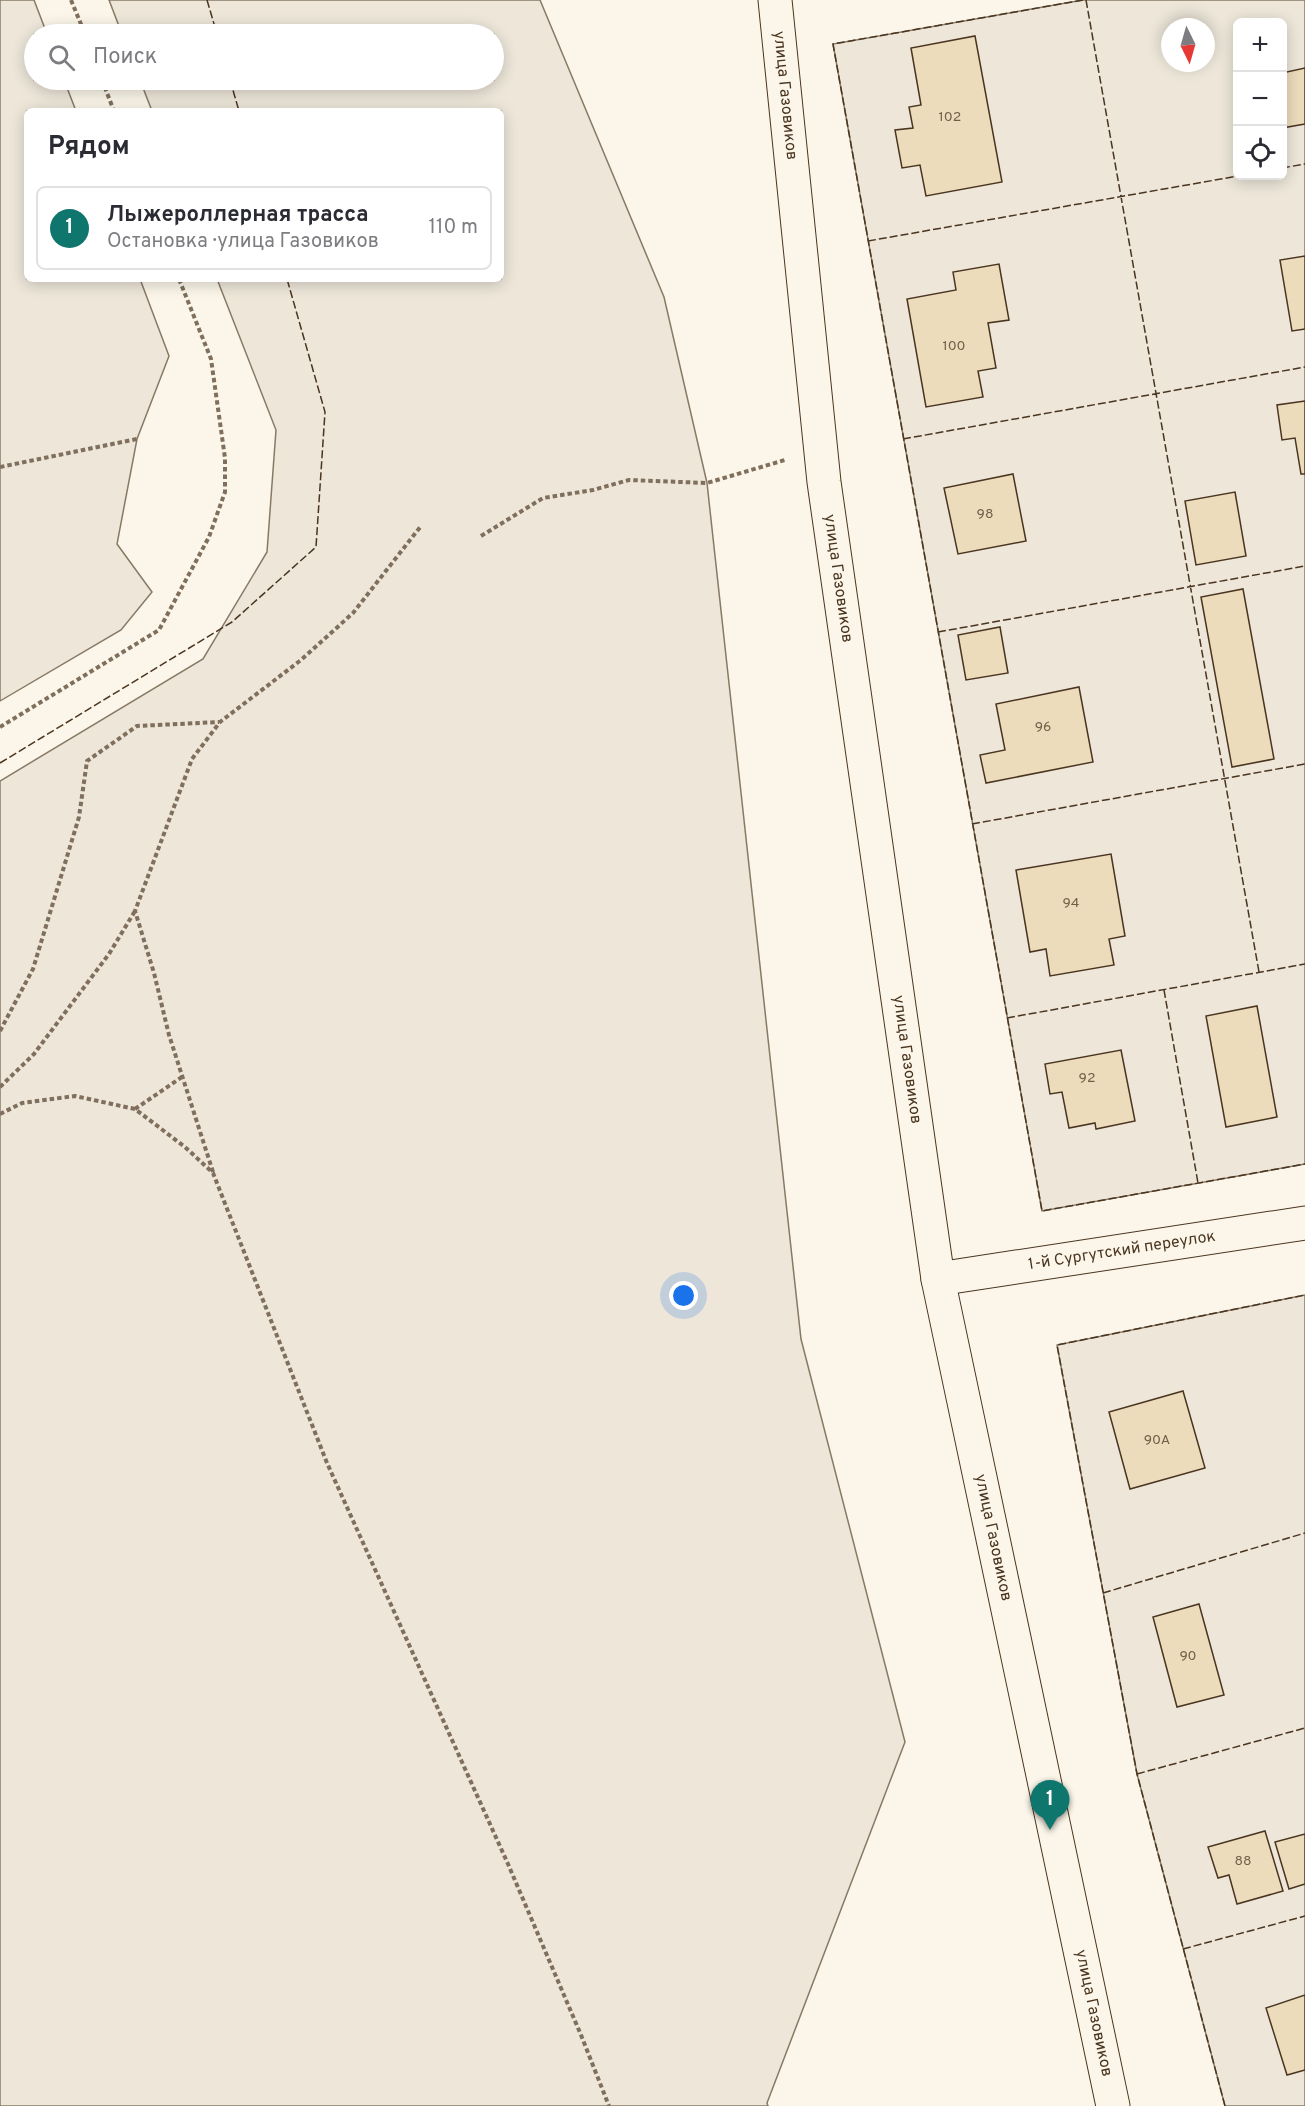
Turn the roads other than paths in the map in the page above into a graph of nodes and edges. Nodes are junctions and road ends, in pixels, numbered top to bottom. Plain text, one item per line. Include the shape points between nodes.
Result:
1 (775, 0) edge
2 (1305, 1223) edge
3 (938, 1279) junction
4 (1113, 2106) edge

1 - 3 street, улица Газовиков via 820,450
2 - 3 street, 1-й Сургутский переулок
3 - 4 street, улица Газовиков

